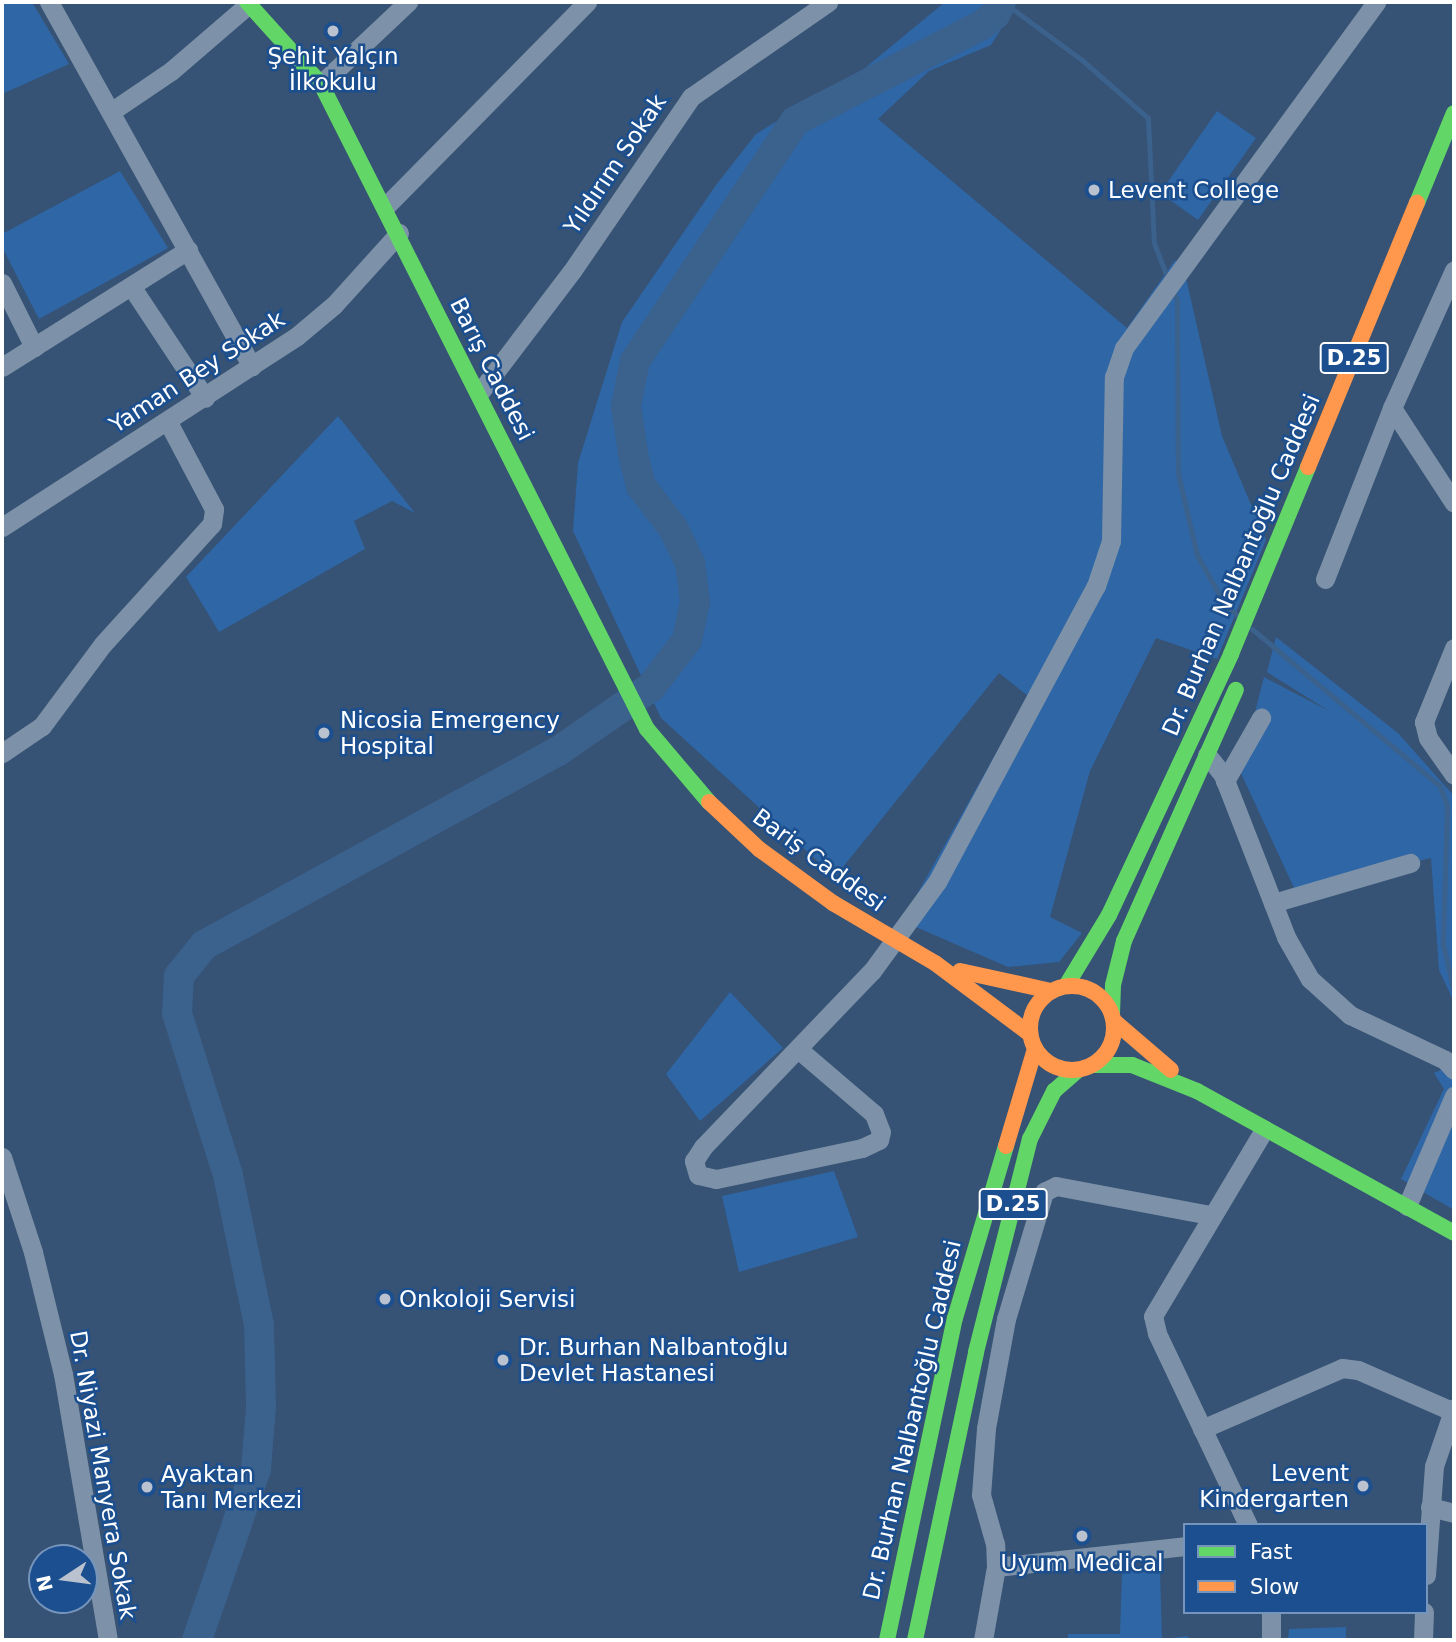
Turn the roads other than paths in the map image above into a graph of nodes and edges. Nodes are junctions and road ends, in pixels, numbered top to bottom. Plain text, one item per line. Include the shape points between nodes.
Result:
1 (49, 2) edge
2 (408, 2) edge
3 (587, 2) edge
4 (828, 2) edge
5 (1376, 2) edge
6 (248, 3) edge
7 (321, 84) junction
8 (111, 111) junction
9 (1454, 113) edge
10 (384, 207) junction
11 (399, 233) junction
12 (188, 250) junction
13 (1454, 270) edge
14 (2, 283) edge
15 (131, 286) junction
16 (1448, 306) edge
17 (34, 347) junction
18 (252, 366) junction
19 (2, 367) edge
20 (480, 392) junction
21 (205, 398) junction
22 (1392, 408) junction
23 (168, 422) junction
24 (1454, 503) edge
25 (2, 527) edge
26 (1325, 579) dead end
27 (1454, 648) edge
28 (1245, 670) dead end
29 (617, 676) joint
30 (1261, 718) dead end
31 (2, 753) edge
32 (1208, 754) junction
33 (1454, 775) edge
34 (1225, 781) junction
35 (1410, 863) dead end
36 (1273, 903) junction
37 (896, 941) junction
38 (935, 963) junction
39 (1059, 988) junction
40 (1113, 1017) junction
41 (1032, 1042) junction
42 (798, 1049) junction
43 (1093, 1065) junction
44 (1454, 1070) edge
45 (1077, 1071) junction
46 (1196, 1091) junction
47 (1454, 1096) edge
48 (1264, 1130) junction
49 (2, 1157) edge
50 (1407, 1206) junction
51 (1210, 1215) junction
52 (1454, 1233) edge
53 (1453, 1409) edge
54 (1202, 1429) junction
55 (1430, 1507) junction
56 (1454, 1513) edge
57 (1246, 1523) edge
58 (1428, 1541) edge
59 (1183, 1546) edge
60 (996, 1567) junction
61 (1271, 1614) edge
62 (1424, 1614) edge
63 (919, 1639) edge
64 (108, 1640) edge
65 (887, 1640) edge
66 (983, 1640) edge
67 (1271, 1640) edge
68 (1423, 1640) edge

1 - 8 street
2 - 7 street
3 - 10 street
4 - 20 street, Yıldırım Sokak via 691,97 572,271
5 - 37 street via 1124,348 1114,377 1111,541 1096,586 937,882
6 - 7 main road, Barış Caddesi
6 - 8 street via 171,71
7 - 10 main road, Barış Caddesi
8 - 12 street
9 - 39 main road, Dr. Burhan Nalbantoğlu Caddesi / D.25 via 1231,653 1110,915
10 - 11 main road, Barış Caddesi
11 - 18 street, Yaman Bey Sokak via 326,312
11 - 20 main road, Barış Caddesi
12 - 15 street
12 - 18 street
13 - 16 street
14 - 17 street
15 - 17 street
15 - 21 street
16 - 22 street
17 - 19 street
18 - 21 street, Yaman Bey Sokak
20 - 29 main road, Barış Caddesi
21 - 23 street, Yaman Bey Sokak
22 - 24 street
22 - 26 street
23 - 25 street, Yaman Bey Sokak
23 - 31 street via 214,509 212,524 103,644 41,726
27 - 33 street via 1424,722 1428,738
28 - 32 main road, Dr. Burhan Nalbantoğlu Caddesi
29 - 37 main road, Bariş Caddesi via 647,729 703,797 759,849
30 - 34 street
32 - 34 street
32 - 40 main road, Dr. Burhan Nalbantoğlu Caddesi via 1124,941 1114,975
34 - 36 street
35 - 36 street
36 - 44 street via 1296,956 1326,997 1360,1021 1445,1060
37 - 38 main road, Bariş Caddesi
37 - 42 street
38 - 39 main road, Bariş Caddesi via 997,981
38 - 41 main road, Bariş Caddesi
39 - 40 main road via 1094,992
39 - 41 main road, D.25 via 1034,1009
40 - 43 main road via 1110,1046
40 - 46 main road via 1138,1046
41 - 45 main road via 1053,1067
41 - 65 main road, Dr. Burhan Nalbantoğlu Caddesi / D.25 via 954,1318
42 - 42 street via 874,1114 879,1140 862,1149 716,1179 700,1177 694,1166 702,1147
43 - 45 main road, D.25
43 - 46 main road via 1132,1065
45 - 63 main road, Dr. Burhan Nalbantoğlu Caddesi / D.25 via 1054,1091 1030,1139 975,1352
46 - 48 main road
47 - 50 street
48 - 50 main road
48 - 51 street
49 - 64 street, Dr. Niyazi Manyera Sokak via 33,1252 63,1374
50 - 52 main road
51 - 54 street via 1153,1316
51 - 60 street via 1056,1186 1044,1192 1006,1319 986,1428 981,1495 995,1544
53 - 54 street via 1358,1370 1342,1368
53 - 55 street via 1436,1459
54 - 57 street
55 - 56 street
55 - 58 street
59 - 60 street
60 - 66 street
61 - 67 street
62 - 68 street

